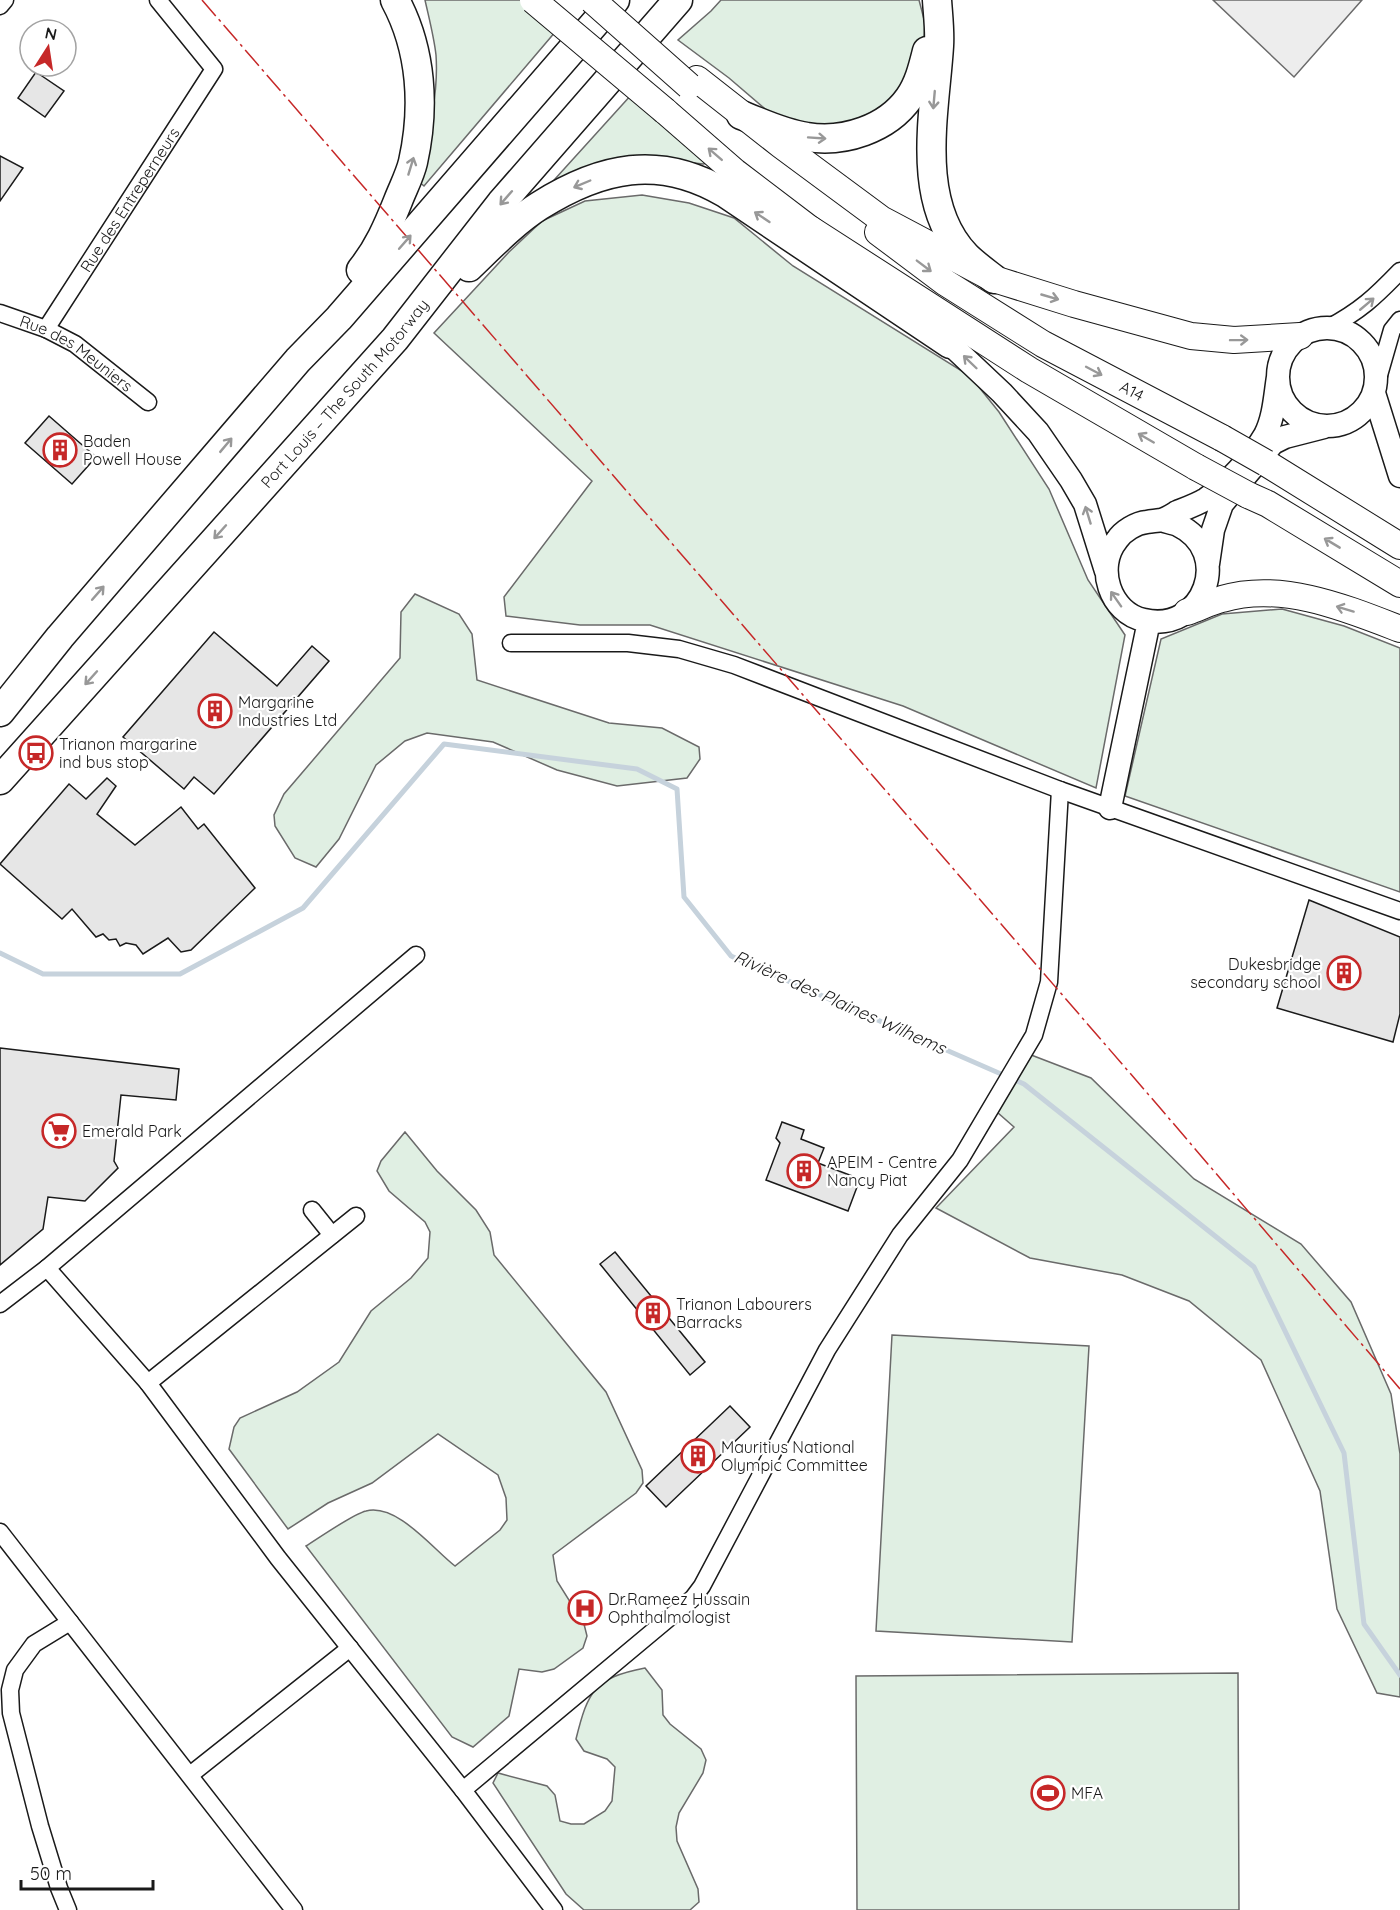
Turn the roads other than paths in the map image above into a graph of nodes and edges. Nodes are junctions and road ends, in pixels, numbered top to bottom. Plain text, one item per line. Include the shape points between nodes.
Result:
1 (5, 0) edge
2 (158, 0) edge
3 (396, 0) edge
4 (533, 0) edge
5 (592, 0) edge
6 (604, 0) edge
7 (615, 0) edge
8 (678, 0) edge
9 (926, 0) edge
10 (937, 0) edge
11 (0, 6) edge
12 (693, 82) junction
13 (741, 115) junction
14 (781, 145) junction
15 (446, 195) junction
16 (861, 218) junction
17 (810, 229) junction
18 (1400, 271) edge
19 (994, 279) junction
20 (0, 314) edge
21 (1400, 320) edge
22 (1328, 328) junction
23 (46, 329) junction
24 (1300, 336) junction
25 (395, 339) junction
26 (950, 344) junction
27 (298, 360) junction
28 (1278, 377) junction
29 (1375, 387) junction
30 (148, 402) dead end
31 (1325, 426) junction
32 (1400, 476) edge
33 (1161, 520) junction
34 (1400, 546) edge
35 (1208, 564) junction
36 (1106, 571) junction
37 (1400, 584) edge
38 (1187, 612) junction
39 (1149, 621) junction
40 (1400, 629) edge
41 (511, 643) dead end
42 (0, 712) edge
43 (0, 780) edge
44 (1060, 790) junction
45 (1110, 808) junction
46 (1400, 911) edge
47 (417, 955) dead end
48 (312, 1210) dead end
49 (356, 1216) dead end
50 (332, 1235) junction
51 (47, 1268) junction
52 (0, 1304) edge
53 (148, 1383) junction
54 (0, 1532) edge
55 (70, 1622) junction
56 (350, 1648) junction
57 (190, 1775) junction
58 (463, 1790) junction
59 (68, 1910) edge
60 (294, 1910) edge
61 (554, 1910) edge

1 - 11 street
2 - 23 street, Rue des Entreperneurs via 214,69
27 -> 3 highway via 320,322 374,254 412,164 421,112 417,61
17 -> 4 main road, bridge via 735,171
5 - 12 main road, bridge
6 - 15 highway via 470,155
7 - 12 main road
7 - 15 highway
8 -> 25 highway, Port Louis – The South Motorway via 501,203
13 -> 9 highway via 806,137 828,138 864,131 896,114 920,78 927,52
10 -> 19 highway via 939,44 932,167 938,205 948,230 965,255
12 - 13 main road
12 - 16 main road
13 - 14 main road
14 - 16 main road
14 - 19 main road via 881,219
27 -> 15 highway
16 -> 34 main road, A14, bridge via 946,283 1042,344 1222,438
17 - 26 main road
37 -> 17 main road, A14, bridge via 1268,504 1029,370
22 -> 18 street via 1355,314
19 -> 24 main road via 1191,336 1234,340
20 - 23 street, Rue des Meuniers
21 - 29 street via 1392,330
22 - 24 street
22 - 29 street via 1346,332 1370,352 1376,366
23 - 30 street, Rue des Meuniers via 75,344
24 - 28 street via 1280,361
26 -> 25 highway via 707,182 668,170 633,168 582,183 538,207 496,241
25 -> 43 highway, Port Louis – The South Motorway
36 -> 26 street via 1085,504 1071,480 1038,432
42 -> 27 highway
28 - 31 street via 1280,394 1289,409 1302,420
28 - 33 street via 1265,435 1238,470 1206,499
29 - 31 street via 1364,411 1351,421
29 - 32 street
31 - 35 street via 1273,443 1222,504
33 - 35 street via 1178,524 1192,534
33 - 36 street via 1144,522 1117,540
35 - 38 street via 1208,581 1202,597
39 -> 36 street via 1128,613 1116,602 1108,587
38 - 39 street via 1176,619
40 -> 38 main road via 1305,597 1271,593 1223,598
39 - 45 street
41 - 44 street via 628,643 679,649 734,665
44 - 45 street
44 - 58 street via 1049,982 1034,1035 960,1160 900,1235 827,1350 693,1598
45 - 46 street
47 - 51 street
48 - 50 street
49 - 50 street
50 - 53 street
51 - 52 street
51 - 53 street
53 - 56 street
54 - 55 street
55 - 57 street
55 - 59 street via 34,1644 15,1670 10,1690 11,1713 40,1826
56 - 57 street
56 - 58 street
57 - 60 street
58 - 61 street

